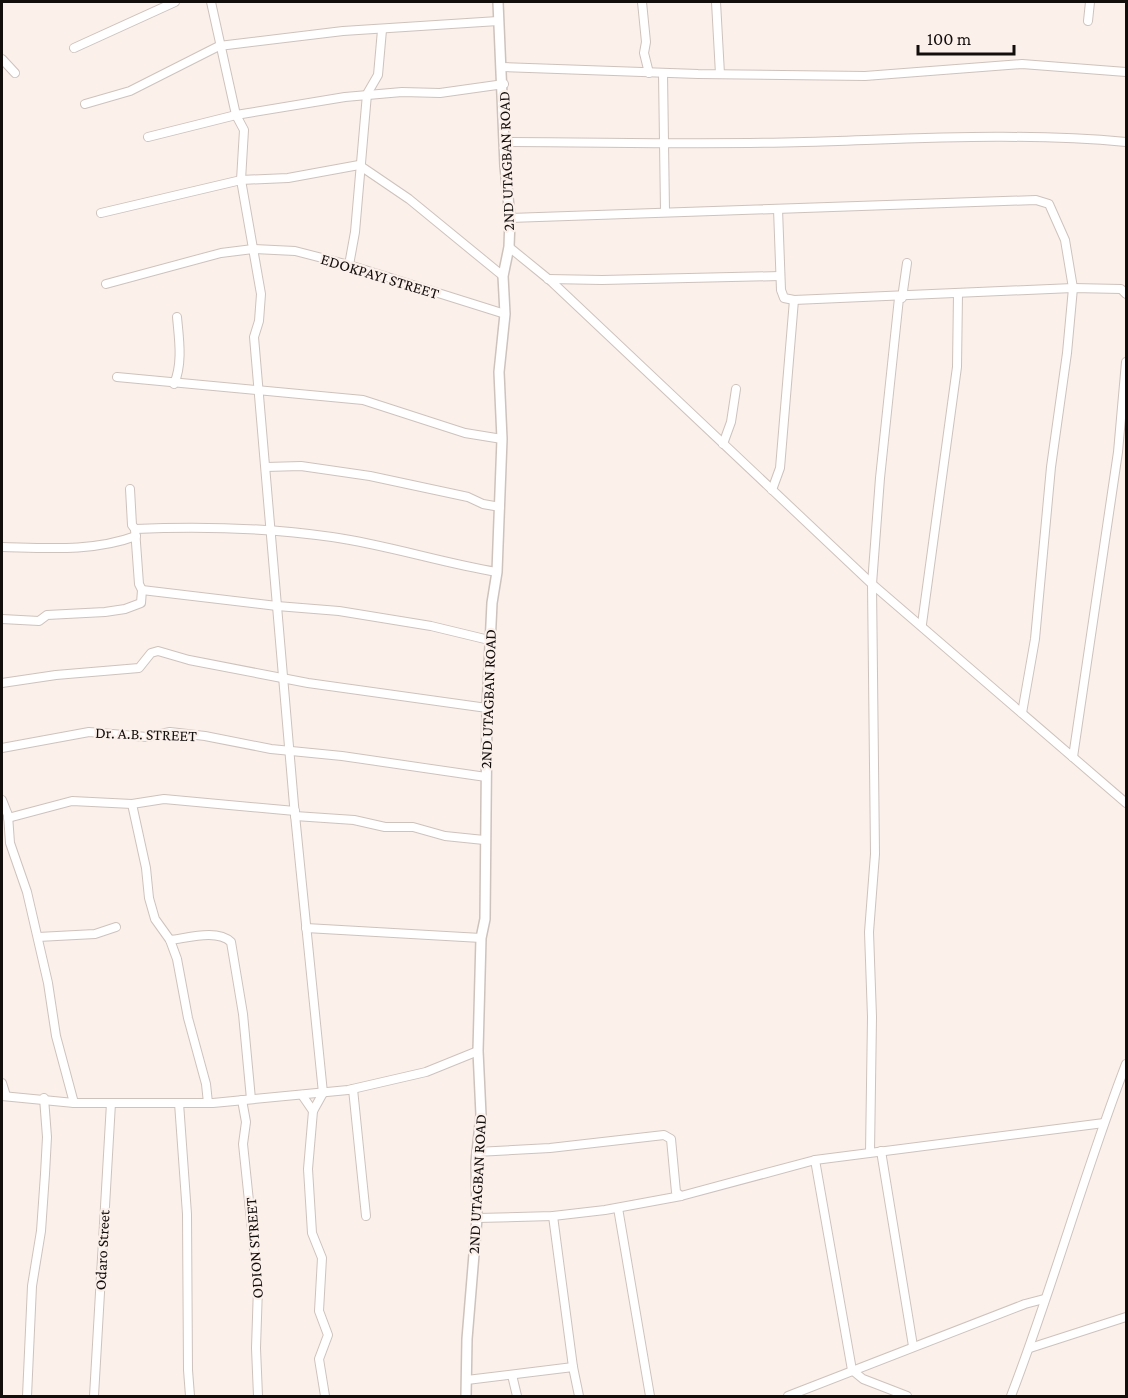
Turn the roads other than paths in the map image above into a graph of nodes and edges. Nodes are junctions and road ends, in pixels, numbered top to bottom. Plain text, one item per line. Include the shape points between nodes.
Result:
1 (175, 2) edge
2 (211, 2) edge
3 (498, 2) edge
4 (642, 2) edge
5 (716, 2) edge
6 (1090, 2) edge
7 (498, 21) junction
8 (1088, 21) dead end
9 (382, 30) junction
10 (219, 46) junction
11 (74, 48) dead end
12 (2, 59) edge
13 (503, 67) junction
14 (1126, 72) edge
15 (15, 73) dead end
16 (648, 73) junction
17 (663, 73) junction
18 (720, 74) junction
19 (504, 84) junction
20 (367, 94) junction
21 (86, 104) dead end
22 (236, 115) junction
23 (148, 137) dead end
24 (504, 142) junction
25 (665, 142) junction
26 (1126, 142) edge
27 (359, 165) junction
28 (241, 180) junction
29 (778, 209) junction
30 (665, 211) dead end
31 (101, 213) dead end
32 (510, 218) junction
33 (509, 247) junction
34 (253, 249) junction
35 (907, 263) dead end
36 (349, 265) junction
37 (503, 276) junction
38 (780, 276) junction
39 (548, 279) junction
40 (106, 284) dead end
41 (1073, 288) junction
42 (958, 294) junction
43 (1126, 294) edge
44 (900, 298) junction
45 (794, 300) junction
46 (505, 314) junction
47 (177, 317) dead end
48 (1126, 362) edge
49 (117, 376) dead end
50 (174, 384) junction
51 (736, 389) dead end
52 (260, 390) junction
53 (502, 438) junction
54 (723, 444) junction
55 (266, 467) junction
56 (130, 489) dead end
57 (772, 490) junction
58 (500, 507) junction
59 (271, 531) junction
60 (135, 533) junction
61 (2, 546) edge
62 (497, 572) junction
63 (872, 584) junction
64 (142, 590) junction
65 (277, 606) junction
66 (2, 619) edge
67 (922, 624) dead end
68 (489, 640) junction
69 (284, 678) junction
70 (2, 683) edge
71 (487, 708) junction
72 (1022, 713) junction
73 (2, 748) edge
74 (290, 750) junction
75 (1073, 757) junction
76 (486, 777) junction
77 (2, 800) edge
78 (1126, 803) edge
79 (132, 804) junction
80 (295, 814) junction
81 (8, 818) junction
82 (484, 840) junction
83 (116, 927) dead end
84 (306, 928) junction
85 (38, 937) junction
86 (481, 938) junction
87 (170, 940) junction
88 (478, 1051) junction
89 (1126, 1064) edge
90 (2, 1083) edge
91 (353, 1089) junction
92 (323, 1093) junction
93 (302, 1095) junction
94 (4, 1096) edge
95 (44, 1098) junction
96 (242, 1100) junction
97 (251, 1100) junction
98 (74, 1103) junction
99 (111, 1103) junction
100 (179, 1103) junction
101 (208, 1103) junction
102 (313, 1111) junction
103 (1104, 1122) junction
104 (881, 1151) junction
105 (476, 1152) junction
106 (870, 1152) junction
107 (814, 1160) junction
108 (681, 1196) junction
109 (618, 1208) junction
110 (366, 1216) dead end
111 (553, 1216) junction
112 (477, 1218) junction
113 (1044, 1299) junction
114 (1126, 1317) edge
115 (913, 1346) junction
116 (1030, 1348) junction
117 (573, 1367) junction
118 (852, 1370) junction
119 (512, 1375) junction
120 (467, 1380) junction
121 (27, 1396) edge
122 (94, 1396) edge
123 (190, 1396) edge
124 (258, 1396) edge
125 (325, 1396) edge
126 (466, 1396) edge
127 (517, 1396) edge
128 (579, 1396) edge
129 (650, 1396) edge
130 (788, 1396) edge
131 (908, 1396) edge
132 (1011, 1396) edge

1 - 11 street
2 - 10 street
3 - 7 street, 2ND UTAGBAN ROAD
4 - 16 street
5 - 18 street
6 - 8 street
7 - 9 street
7 - 13 street, 2ND UTAGBAN ROAD
9 - 10 street
9 - 20 street via 378,75
10 - 21 street via 130,91
10 - 22 street
12 - 15 street
13 - 16 street
13 - 19 street, 2ND UTAGBAN ROAD
14 - 18 street via 1022,64 865,76
16 - 17 street
17 - 18 street
17 - 25 street
19 - 20 street via 440,93
19 - 24 street, 2ND UTAGBAN ROAD
20 - 22 street
20 - 27 street
22 - 23 street
22 - 28 street via 244,130
24 - 25 street
24 - 32 street, 2ND UTAGBAN ROAD
25 - 26 street via 1004,135
25 - 30 street
27 - 28 street via 288,178
27 - 36 street
27 - 37 street via 409,199
28 - 31 street
28 - 34 street
29 - 32 street
29 - 38 street
29 - 41 street via 1036,200 1048,204 1065,240
32 - 33 street, 2ND UTAGBAN ROAD
33 - 37 street, 2ND UTAGBAN ROAD
33 - 39 street
34 - 36 street, EDOKPAYI STREET via 295,251
34 - 40 street, EDOKPAYI STREET via 221,253
34 - 52 street via 261,294 254,337
35 - 44 street
36 - 46 street, EDOKPAYI STREET
37 - 46 street, 2ND UTAGBAN ROAD
38 - 39 street
38 - 45 street via 784,298
39 - 54 street
41 - 42 street
41 - 43 street via 1121,289
41 - 72 street via 1035,639
42 - 44 street
42 - 67 street via 957,367
44 - 45 street
44 - 63 street via 879,478
45 - 57 street via 780,468
46 - 53 street, 2ND UTAGBAN ROAD via 499,372
47 - 50 street via 180,350
48 - 75 street via 1118,452
49 - 50 street
50 - 52 street
51 - 54 street
52 - 53 street via 363,400 465,433
52 - 55 street
53 - 58 street, 2ND UTAGBAN ROAD
54 - 57 street
55 - 58 street via 301,466 370,476
55 - 59 street
56 - 60 street
57 - 63 street
58 - 62 street, 2ND UTAGBAN ROAD
59 - 60 street
59 - 62 street via 371,544
59 - 65 street
60 - 61 street via 116,544 64,548
60 - 64 street
62 - 68 street, 2ND UTAGBAN ROAD
63 - 72 street
63 - 106 street
64 - 65 street
64 - 66 street via 141,603 125,609 47,615 39,621
65 - 68 street via 339,611
65 - 69 street
68 - 71 street, 2ND UTAGBAN ROAD
69 - 70 street via 158,651 139,668
69 - 71 street
69 - 74 street
71 - 76 street, 2ND UTAGBAN ROAD
72 - 75 street
73 - 74 street, Dr. A.B. STREET via 89,732 147,737 170,732
74 - 76 street, Dr. A.B. STREET
74 - 80 street
75 - 78 street
76 - 82 street, 2ND UTAGBAN ROAD
77 - 81 street
79 - 80 street via 182,800
79 - 81 street via 72,801
79 - 87 street via 149,898 155,919
80 - 82 street via 413,827
80 - 84 street
81 - 85 street via 10,843
82 - 86 street, 2ND UTAGBAN ROAD
83 - 85 street via 95,934
84 - 86 street
84 - 92 street
85 - 98 street via 56,1036
86 - 88 street, 2ND UTAGBAN ROAD
87 - 97 street via 203,936 226,937 231,942
87 - 101 street
88 - 91 street via 426,1072
88 - 105 street, 2ND UTAGBAN ROAD via 482,1115
89 - 103 street
90 - 94 street
91 - 92 street
91 - 110 street
92 - 93 street
92 - 102 street
93 - 97 street
93 - 102 street
94 - 95 street
95 - 98 street
95 - 121 street via 46,1165 32,1286
96 - 97 street
96 - 101 street
96 - 124 street, ODION STREET via 258,1287
98 - 99 street
99 - 100 street
99 - 122 street, Odaro Street
100 - 101 street
100 - 123 street via 188,1214
102 - 125 street via 308,1169 312,1233 322,1258 319,1311 328,1335 320,1353
103 - 104 street
103 - 113 street
104 - 106 street
104 - 115 street
105 - 108 street via 664,1135 671,1139 676,1192
105 - 112 street, 2ND UTAGBAN ROAD
106 - 107 street
107 - 108 street
107 - 118 street
108 - 109 street
109 - 111 street
109 - 129 street
111 - 112 street
111 - 117 street
112 - 120 street, 2ND UTAGBAN ROAD
113 - 115 street
113 - 116 street
114 - 116 street
115 - 118 street
116 - 132 street
117 - 119 street
117 - 128 street
118 - 130 street
118 - 131 street via 863,1379
119 - 120 street
119 - 127 street
120 - 126 street, 2ND UTAGBAN ROAD

